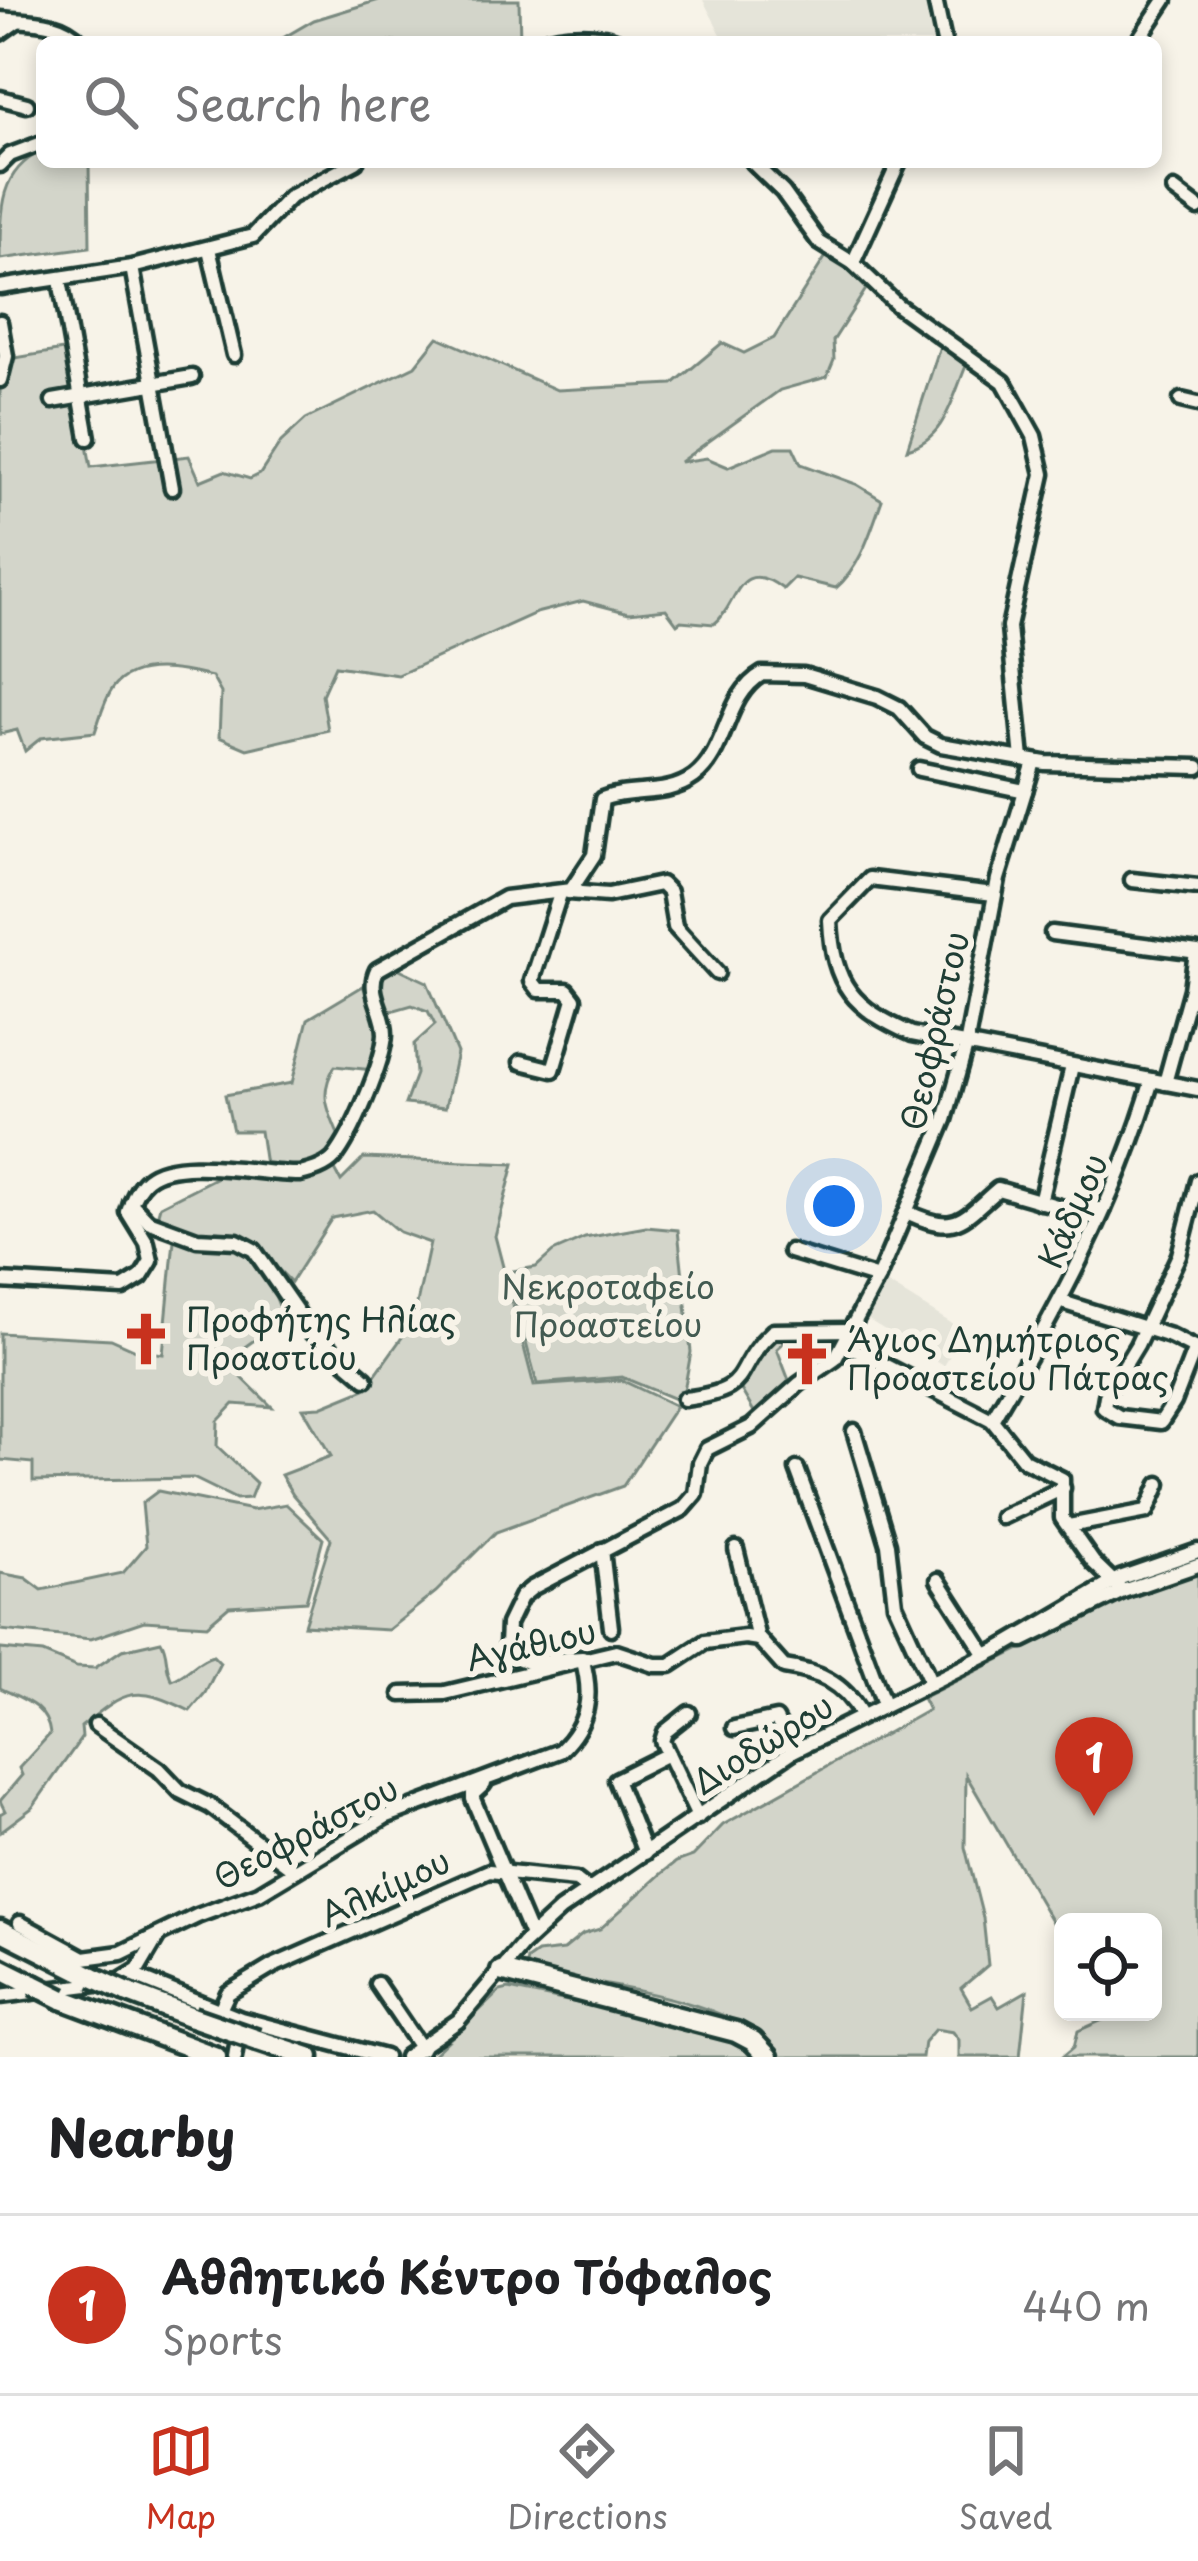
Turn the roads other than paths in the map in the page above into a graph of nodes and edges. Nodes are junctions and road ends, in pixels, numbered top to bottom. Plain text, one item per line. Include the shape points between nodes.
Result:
1 (935, 0) edge
2 (1165, 0) edge
3 (0, 19) edge
4 (17, 21) junction
5 (0, 33) edge
6 (75, 36) edge
7 (943, 36) edge
8 (1141, 36) edge
9 (0, 98) edge
10 (27, 105) dead end
11 (36, 145) edge
12 (0, 165) edge
13 (345, 168) edge
14 (758, 168) edge
15 (896, 168) edge
16 (1174, 190) dead end
17 (1198, 208) edge
18 (209, 249) junction
19 (853, 263) junction
20 (132, 267) junction
21 (60, 280) junction
22 (0, 287) edge
23 (0, 322) edge
24 (234, 355) dead end
25 (193, 377) dead end
26 (0, 380) edge
27 (152, 384) junction
28 (82, 396) junction
29 (53, 400) dead end
30 (1180, 400) dead end
31 (1198, 404) edge
32 (88, 438) dead end
33 (172, 488) dead end
34 (1028, 760) junction
35 (1198, 767) edge
36 (919, 769) dead end
37 (1025, 791) junction
38 (1132, 880) dead end
39 (1198, 886) edge
40 (564, 893) junction
41 (994, 894) junction
42 (1052, 934) dead end
43 (1197, 952) edge
44 (717, 973) dead end
45 (966, 1046) junction
46 (521, 1062) dead end
47 (1072, 1066) junction
48 (1158, 1082) junction
49 (1198, 1089) edge
50 (1198, 1180) edge
51 (1040, 1202) junction
52 (131, 1203) junction
53 (1104, 1209) junction
54 (907, 1212) junction
55 (790, 1251) dead end
56 (878, 1279) junction
57 (0, 1281) edge
58 (1062, 1302) junction
59 (1143, 1327) junction
60 (851, 1330) junction
61 (844, 1344) junction
62 (1197, 1349) edge
63 (366, 1379) dead end
64 (684, 1399) dead end
65 (992, 1420) junction
66 (854, 1431) dead end
67 (797, 1469) dead end
68 (1159, 1484) dead end
69 (1063, 1488) junction
70 (1002, 1517) dead end
71 (1069, 1526) junction
72 (736, 1549) dead end
73 (602, 1550) junction
74 (1198, 1551) edge
75 (1198, 1565) edge
76 (938, 1580) dead end
77 (1118, 1587) junction
78 (611, 1628) dead end
79 (758, 1639) junction
80 (992, 1652) junction
81 (582, 1658) junction
82 (931, 1683) junction
83 (401, 1694) dead end
84 (884, 1704) junction
85 (689, 1713) dead end
86 (861, 1714) junction
87 (96, 1725) dead end
88 (734, 1728) dead end
89 (793, 1751) junction
90 (668, 1754) junction
91 (487, 1778) junction
92 (698, 1817) junction
93 (645, 1852) junction
94 (294, 1870) junction
95 (501, 1871) junction
96 (589, 1890) junction
97 (20, 1923) dead end
98 (0, 1930) edge
99 (159, 1935) junction
100 (530, 1936) junction
101 (0, 1968) edge
102 (501, 1971) junction
103 (129, 1984) junction
104 (377, 1984) dead end
105 (0, 1996) edge
106 (219, 2012) junction
107 (241, 2019) junction
108 (422, 2049) junction
109 (216, 2057) edge
110 (235, 2057) edge
111 (309, 2057) edge
112 (385, 2057) edge
113 (406, 2057) edge
114 (768, 2057) edge

1 - 7 street
2 - 8 street
3 - 4 street
4 - 5 street
4 - 6 street via 54,24
9 - 10 street
11 - 12 street
13 - 18 street via 290,197 257,234
14 - 19 street via 815,239
15 - 19 street
16 - 17 street
18 - 20 street
18 - 24 street
19 - 34 street via 1004,382 1040,448 1043,475 1009,627
20 - 21 street
20 - 27 street
21 - 22 street
21 - 28 street
23 - 26 street
25 - 27 street
27 - 28 street
27 - 33 street
28 - 29 street
28 - 32 street
30 - 31 street
34 - 35 street
34 - 37 street, Θεοφράστου
34 - 40 street via 933,743 893,703 838,683 762,674 745,689 699,773 674,788 602,799 594,855
36 - 37 street
37 - 41 street, Θεοφράστου
38 - 39 street
40 - 44 street via 608,895 661,884 675,927
40 - 46 street via 532,981 574,999 553,1070
40 - 52 street via 505,898 377,970 382,1059 334,1158 285,1174 165,1171 143,1182
41 - 45 street, Θεοφράστου
41 - 45 street via 873,878 830,920 847,990 880,1022
42 - 43 street
43 - 48 street, Κάδμου
45 - 47 street
45 - 54 street, Θεοφράστου
47 - 48 street
47 - 51 street
48 - 49 street
48 - 53 street, Κάδμου
50 - 59 street via 1179,1255
51 - 53 street
51 - 54 street via 998,1189 945,1226
52 - 57 street via 151,1261 131,1285
52 - 63 street via 148,1221 254,1250 311,1332
53 - 58 street, Κάδμου
54 - 56 street, Θεοφράστου
55 - 56 street
56 - 60 street, Θεοφράστου
58 - 59 street
58 - 65 street, Κάδμου
59 - 62 street
59 - 62 street via 1103,1403 1112,1414 1161,1422
60 - 61 street, Θεοφράστου
60 - 64 street via 773,1330 735,1385
61 - 65 street
61 - 73 street, Θεοφράστου via 762,1420 707,1449 688,1505
65 - 69 street via 1016,1452 1060,1478
66 - 82 street via 888,1544 895,1604
67 - 84 street
68 - 71 street via 1147,1510
69 - 70 street
69 - 71 street via 1060,1511
71 - 77 street
72 - 79 street
73 - 78 street
73 - 81 street, Θεοφράστου via 532,1588 508,1624 512,1656
74 - 77 street, Διοδώρου via 1154,1563
75 - 77 street
76 - 80 street
77 - 80 street, Διοδώρου
79 - 81 street, Αγάθιου via 705,1642 670,1665 626,1653
79 - 86 street via 784,1667 835,1682
80 - 82 street, Διοδώρου
81 - 83 street, Αγάθιου via 508,1681
81 - 91 street, Θεοφράστου via 589,1699 576,1736 560,1751
82 - 84 street, Διοδώρου
84 - 86 street, Διοδώρου
85 - 90 street via 662,1736
86 - 89 street, Διοδώρου
87 - 94 street
88 - 89 street via 776,1719
89 - 92 street, Διοδώρου
90 - 92 street
90 - 93 street via 616,1780
91 - 94 street, Θεοφράστου via 385,1817
91 - 95 street via 473,1799
92 - 93 street, Διοδώρου
93 - 96 street, Διοδώρου
94 - 99 street, Θεοφράστου
95 - 96 street, Αλκίμου via 576,1880
95 - 100 street
95 - 106 street, Αλκίμου via 273,1966 228,1993
96 - 100 street, Διοδώρου
97 - 99 street, Θεοφράστου via 93,1959
98 - 103 highway, bridge via 93,1977
99 - 103 street
100 - 102 street, Διοδώρου
101 - 109 highway, bridge
102 - 108 street, Διοδώρου
102 - 114 highway via 736,2032
103 - 105 street
103 - 106 street
103 - 111 highway, bridge via 192,2017
104 - 108 street
106 - 107 street
107 - 110 street
107 - 112 street
108 - 113 street, Διοδώρου

